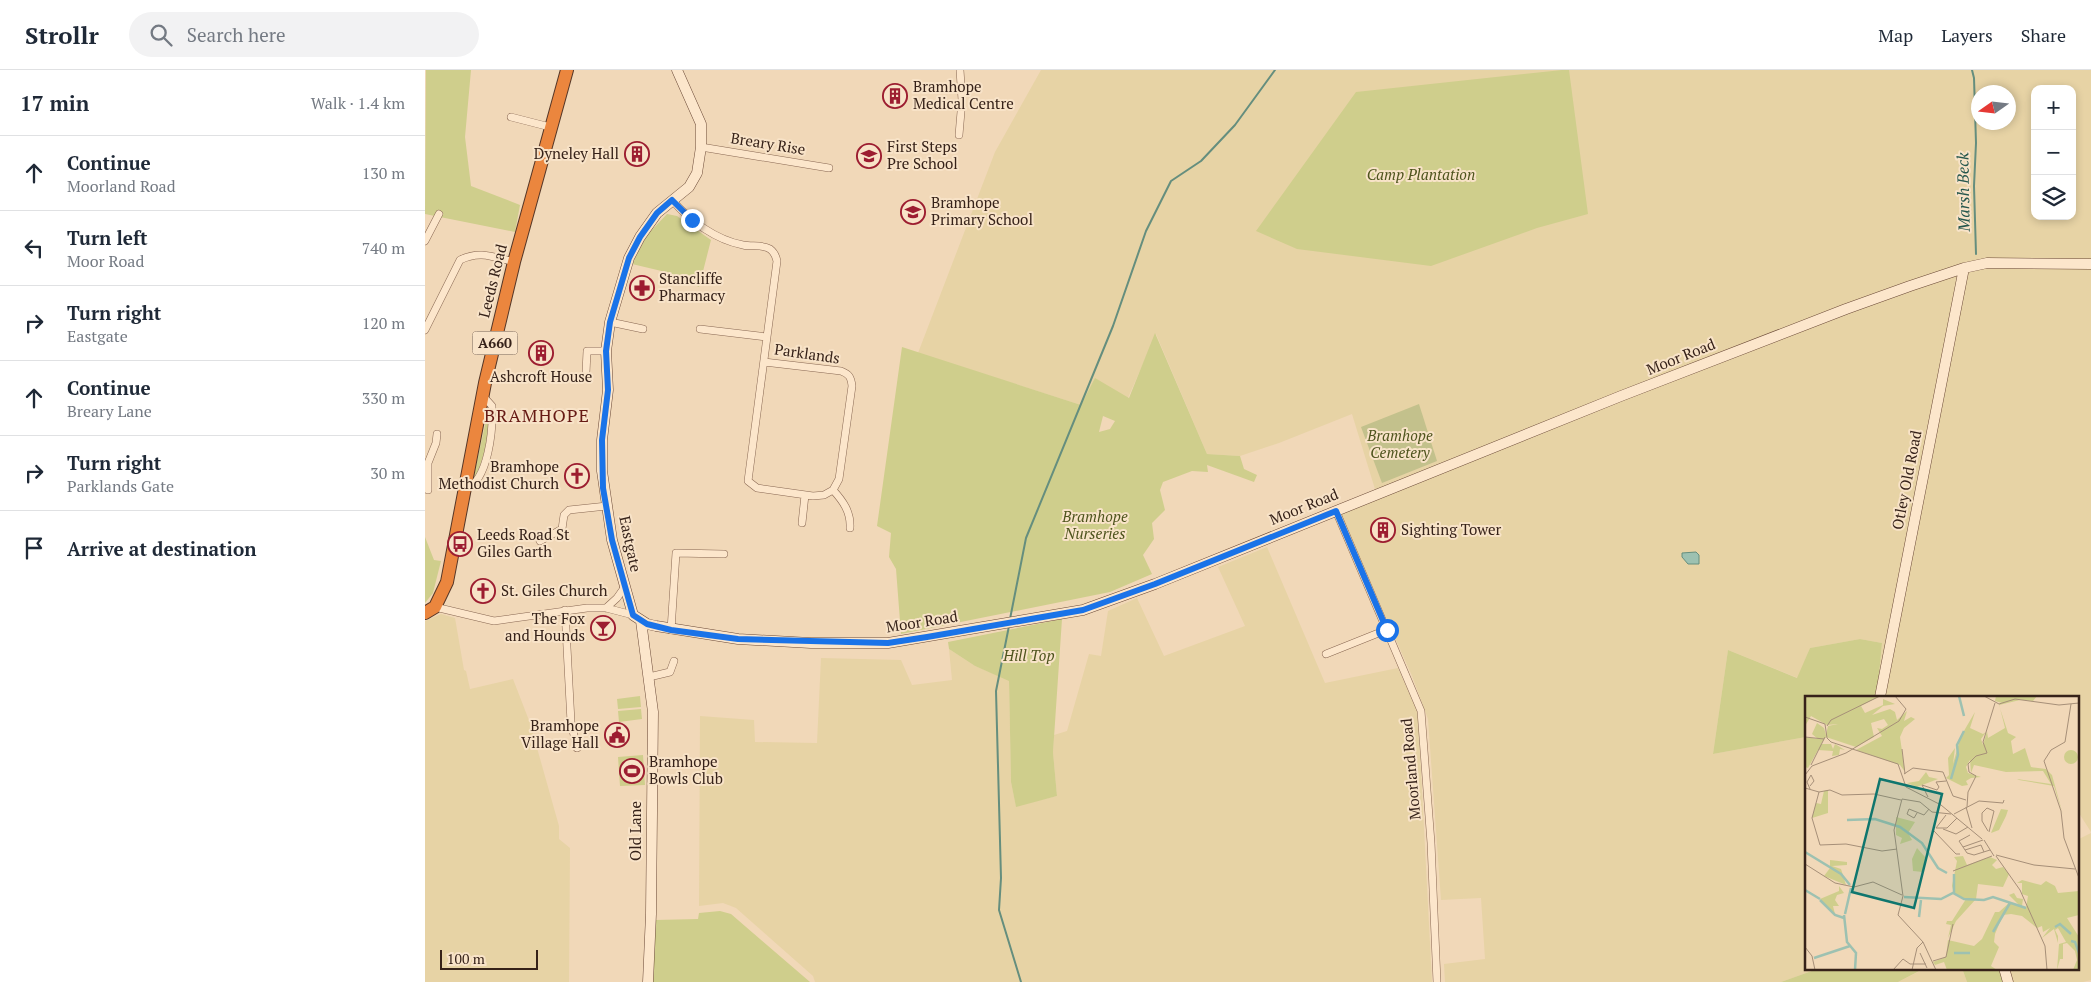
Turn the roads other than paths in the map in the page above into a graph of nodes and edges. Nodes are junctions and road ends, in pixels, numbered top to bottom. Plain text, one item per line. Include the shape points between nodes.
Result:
1 (567, 70) edge
2 (677, 70) edge
3 (959, 70) edge
4 (511, 117) dead end
5 (550, 126) junction
6 (959, 135) dead end
7 (701, 147) junction
8 (829, 168) dead end
9 (672, 200) junction
10 (439, 214) dead end
11 (425, 241) edge
12 (514, 262) junction
13 (2091, 264) edge
14 (1964, 268) junction
15 (610, 322) junction
16 (643, 329) dead end
17 (700, 329) dead end
18 (425, 330) edge
19 (767, 337) junction
20 (606, 351) junction
21 (764, 362) junction
22 (586, 373) dead end
23 (437, 434) dead end
24 (426, 462) edge
25 (428, 490) dead end
26 (833, 490) junction
27 (805, 495) junction
28 (607, 506) junction
29 (1336, 511) junction
30 (802, 523) dead end
31 (849, 528) dead end
32 (540, 541) dead end
33 (724, 554) dead end
34 (624, 588) junction
35 (606, 608) junction
36 (430, 610) edge
37 (565, 610) junction
38 (637, 618) junction
39 (671, 630) junction
40 (1387, 630) junction
41 (1326, 654) dead end
42 (674, 661) dead end
43 (649, 678) junction
44 (1880, 696) edge
45 (577, 748) dead end
46 (647, 982) edge
47 (1437, 982) edge

1 - 5 highway, Leeds Road / A660
2 - 7 street, Eastgate via 701,124
3 - 6 street via 962,100
4 - 5 street
5 - 12 highway, Leeds Road / A660
7 - 8 street, Breary Rise
7 - 9 street, Eastgate via 697,173 689,187
9 - 15 street, Eastgate via 657,213 629,258
9 - 19 street via 692,220 717,237 772,250 777,262
10 - 11 street
12 - 18 street via 481,254 460,260
12 - 36 highway, Leeds Road / A660 via 483,396 447,582
13 - 14 street, Moor Road via 2004,262
14 - 29 street, Moor Road via 1757,343
14 - 44 street, Otley Old Road
15 - 16 street
15 - 20 street, Eastgate
17 - 19 street
19 - 21 street
20 - 22 street via 587,351
20 - 28 street, Eastgate via 608,390 601,470
21 - 26 street, Parklands via 841,371 851,379 839,479
21 - 27 street, Parklands via 748,481 757,488
23 - 24 street
24 - 25 street
26 - 27 street, Parklands via 824,495
26 - 31 street via 847,509
27 - 30 street
28 - 32 street via 569,510 564,515 562,528
28 - 34 street, Eastgate
29 - 39 street, Moor Road via 1083,610 888,643 738,639
29 - 40 street, Moorland Road
33 - 39 street via 675,553
34 - 35 street, Eastgate
34 - 38 street, Eastgate
35 - 37 street
35 - 38 street
36 - 37 street via 494,621
37 - 45 street via 571,722
38 - 39 street, Moor Road
38 - 43 street, Old Lane
40 - 41 street
40 - 47 street, Moorland Road via 1421,711
42 - 43 street via 670,672
43 - 46 street, Old Lane via 653,729

